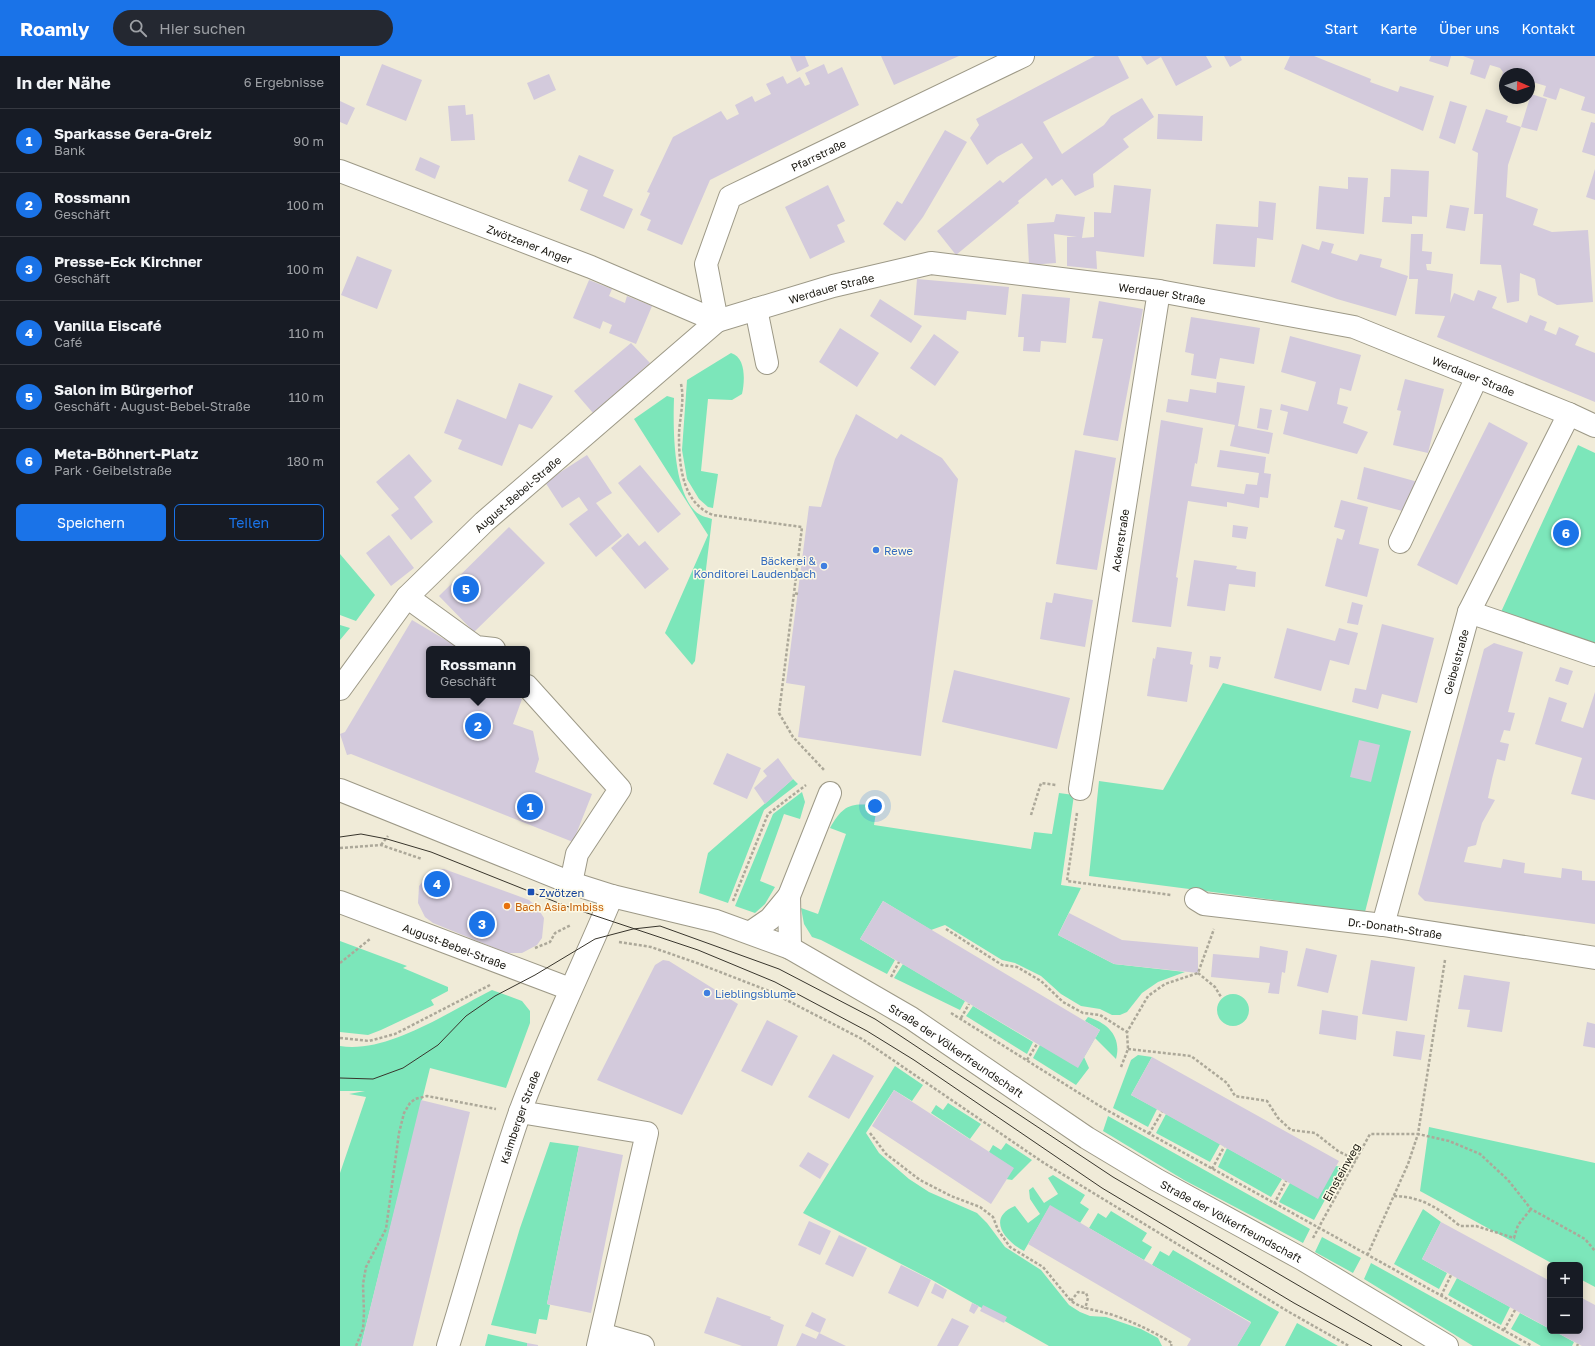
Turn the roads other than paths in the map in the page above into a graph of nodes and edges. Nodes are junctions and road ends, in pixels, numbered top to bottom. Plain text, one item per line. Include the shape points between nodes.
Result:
1 (1023, 56) edge
2 (340, 171) edge
3 (1159, 291) junction
4 (756, 309) junction
5 (717, 321) junction
6 (768, 363) dead end
7 (1477, 377) junction
8 (1569, 414) junction
9 (1595, 426) edge
10 (1400, 542) dead end
11 (407, 597) junction
12 (1469, 612) junction
13 (475, 646) edge
14 (1595, 655) edge
15 (340, 689) edge
16 (530, 689) edge
17 (1080, 789) road end
18 (340, 790) edge
19 (830, 793) dead end
20 (571, 883) junction
21 (612, 896) junction
22 (789, 896) junction
23 (1196, 899) road end
24 (340, 902) edge
25 (1383, 925) junction
26 (751, 932) junction
27 (790, 948) junction
28 (1595, 958) edge
29 (570, 989) junction
30 (520, 1112) junction
31 (599, 1340) edge
32 (448, 1346) edge
33 (643, 1346) edge
34 (1447, 1346) edge

1 - 5 street, Pfarrstraße via 730,197 706,264
2 - 5 street, Zwötzener Anger via 591,267
3 - 4 street, Werdauer Straße via 931,263 833,286
3 - 7 street, Werdauer Straße via 1354,327
3 - 17 street, Ackerstraße
4 - 5 street, Werdauer Straße
4 - 6 street
5 - 11 street, August-Bebel-Straße via 484,522
7 - 8 street, Werdauer Straße
7 - 10 street
8 - 9 street, Werdauer Straße
8 - 12 street, Geibelstraße
11 - 13 street
11 - 15 street, August-Bebel-Straße
12 - 14 street
12 - 25 street, Geibelstraße
16 - 20 street via 620,789 577,854
18 - 20 street, Straße der Völkerfreundschaft
19 - 22 street
20 - 21 street, Straße der Völkerfreundschaft
21 - 26 street, Straße der Völkerfreundschaft
21 - 29 street, Kaimberger Straße via 595,939
22 - 26 street via 770,919
22 - 27 street
23 - 25 street, Dr.-Donath-Straße via 1204,904
24 - 29 street, August-Bebel-Straße
25 - 28 street, Dr.-Donath-Straße
26 - 27 street, Straße der Völkerfreundschaft
27 - 34 street, Straße der Völkerfreundschaft via 911,1018 1088,1138 1157,1180 1302,1260
29 - 30 street, Kaimberger Straße
30 - 31 street via 647,1133
30 - 32 street, Kaimberger Straße
31 - 33 street

